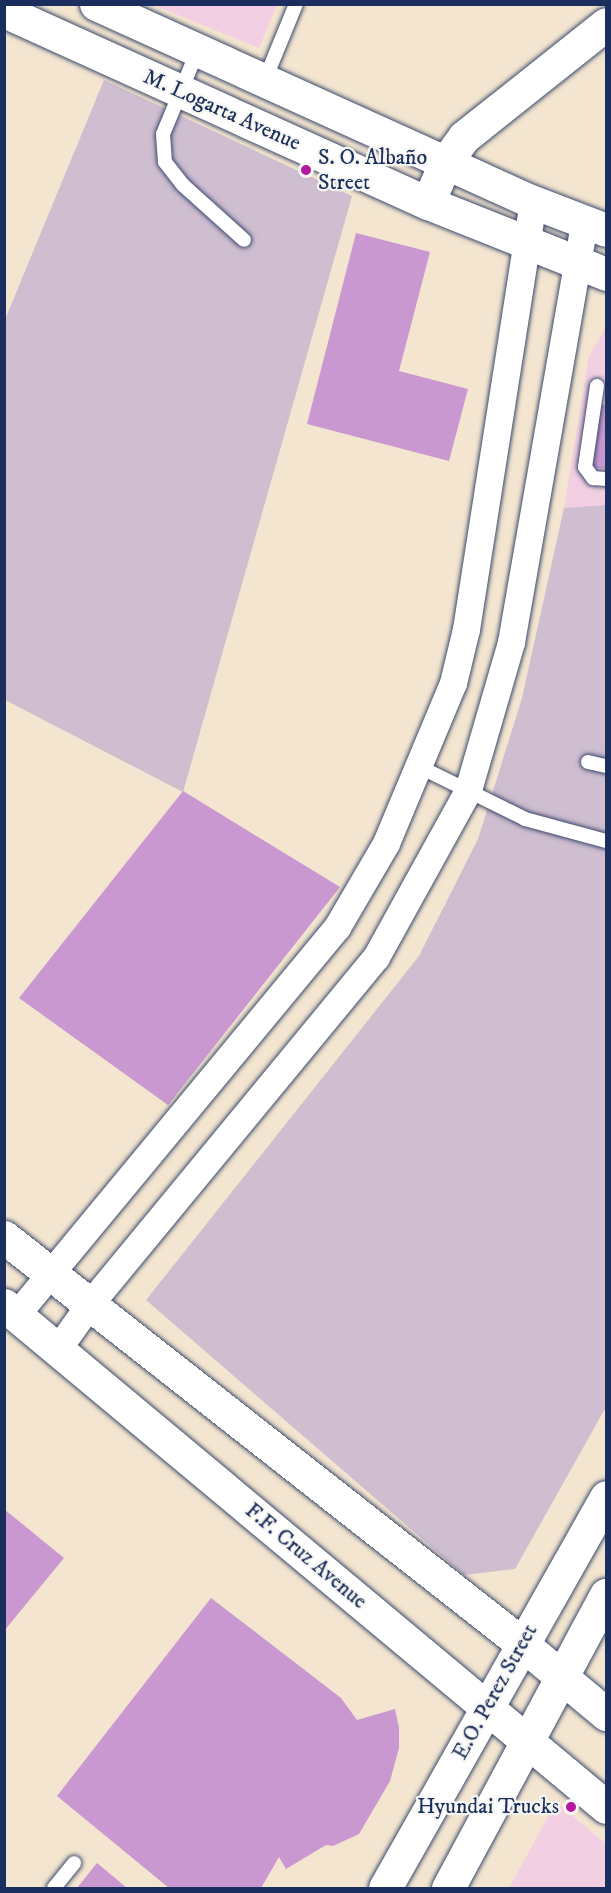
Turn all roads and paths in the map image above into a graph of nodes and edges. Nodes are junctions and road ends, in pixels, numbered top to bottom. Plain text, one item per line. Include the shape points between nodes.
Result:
1 (96, 4) edge
2 (296, 4) edge
3 (4, 11) edge
4 (606, 24) edge
5 (197, 52) junction
6 (264, 82) junction
7 (181, 91) junction
8 (446, 163) junction
9 (533, 202) junction
10 (428, 203) junction
11 (595, 226) edge
12 (244, 240) dead end
13 (525, 245) junction
14 (575, 264) junction
15 (606, 274) edge
16 (597, 386) dead end
17 (606, 479) edge
18 (588, 762) dead end
19 (606, 766) edge
20 (420, 767) junction
21 (468, 790) junction
22 (606, 841) edge
23 (4, 1237) edge
24 (50, 1273) junction
25 (89, 1305) junction
26 (10, 1310) edge
27 (59, 1347) junction
28 (606, 1497) edge
29 (606, 1595) edge
30 (521, 1643) junction
31 (562, 1678) junction
32 (486, 1709) junction
33 (606, 1714) edge
34 (529, 1744) junction
35 (606, 1807) edge
36 (74, 1863) dead end
37 (54, 1888) edge
38 (385, 1888) edge
39 (448, 1888) edge

1 - 5 main road, M. Logarta Avenue
2 - 6 lane
3 - 7 main road, M. Logarta Avenue
4 - 8 main road via 464,137
5 - 6 main road, M. Logarta Avenue
5 - 7 lane
6 - 8 main road, M. Logarta Avenue
7 - 10 main road, M. Logarta Avenue
7 - 12 lane via 164,134 165,162 183,185
8 - 9 main road, M. Logarta Avenue
8 - 10 main road
9 - 11 main road, M. Logarta Avenue
9 - 13 street
10 - 13 main road, M. Logarta Avenue
11 - 14 street
13 - 14 main road, M. Logarta Avenue
13 - 20 street via 466,629 453,683
14 - 15 main road, M. Logarta Avenue
14 - 21 street via 511,642
16 - 17 lane via 585,467 593,478
18 - 19 lane
20 - 21 lane
20 - 24 street via 386,843 337,927
21 - 22 lane via 525,819
21 - 25 street via 376,957
23 - 24 main road
24 - 25 main road
24 - 26 street
25 - 27 street
25 - 30 main road
26 - 27 main road, F.F. Cruz Avenue
27 - 32 main road, F.F. Cruz Avenue
28 - 30 main road, E.O. Perez Street
29 - 31 main road
30 - 31 main road
30 - 32 main road, E.O. Perez Street
31 - 33 main road
31 - 34 main road
32 - 34 main road, F.F. Cruz Avenue
32 - 38 main road, E.O. Perez Street
34 - 35 main road, F.F. Cruz Avenue
34 - 39 main road
36 - 37 lane

